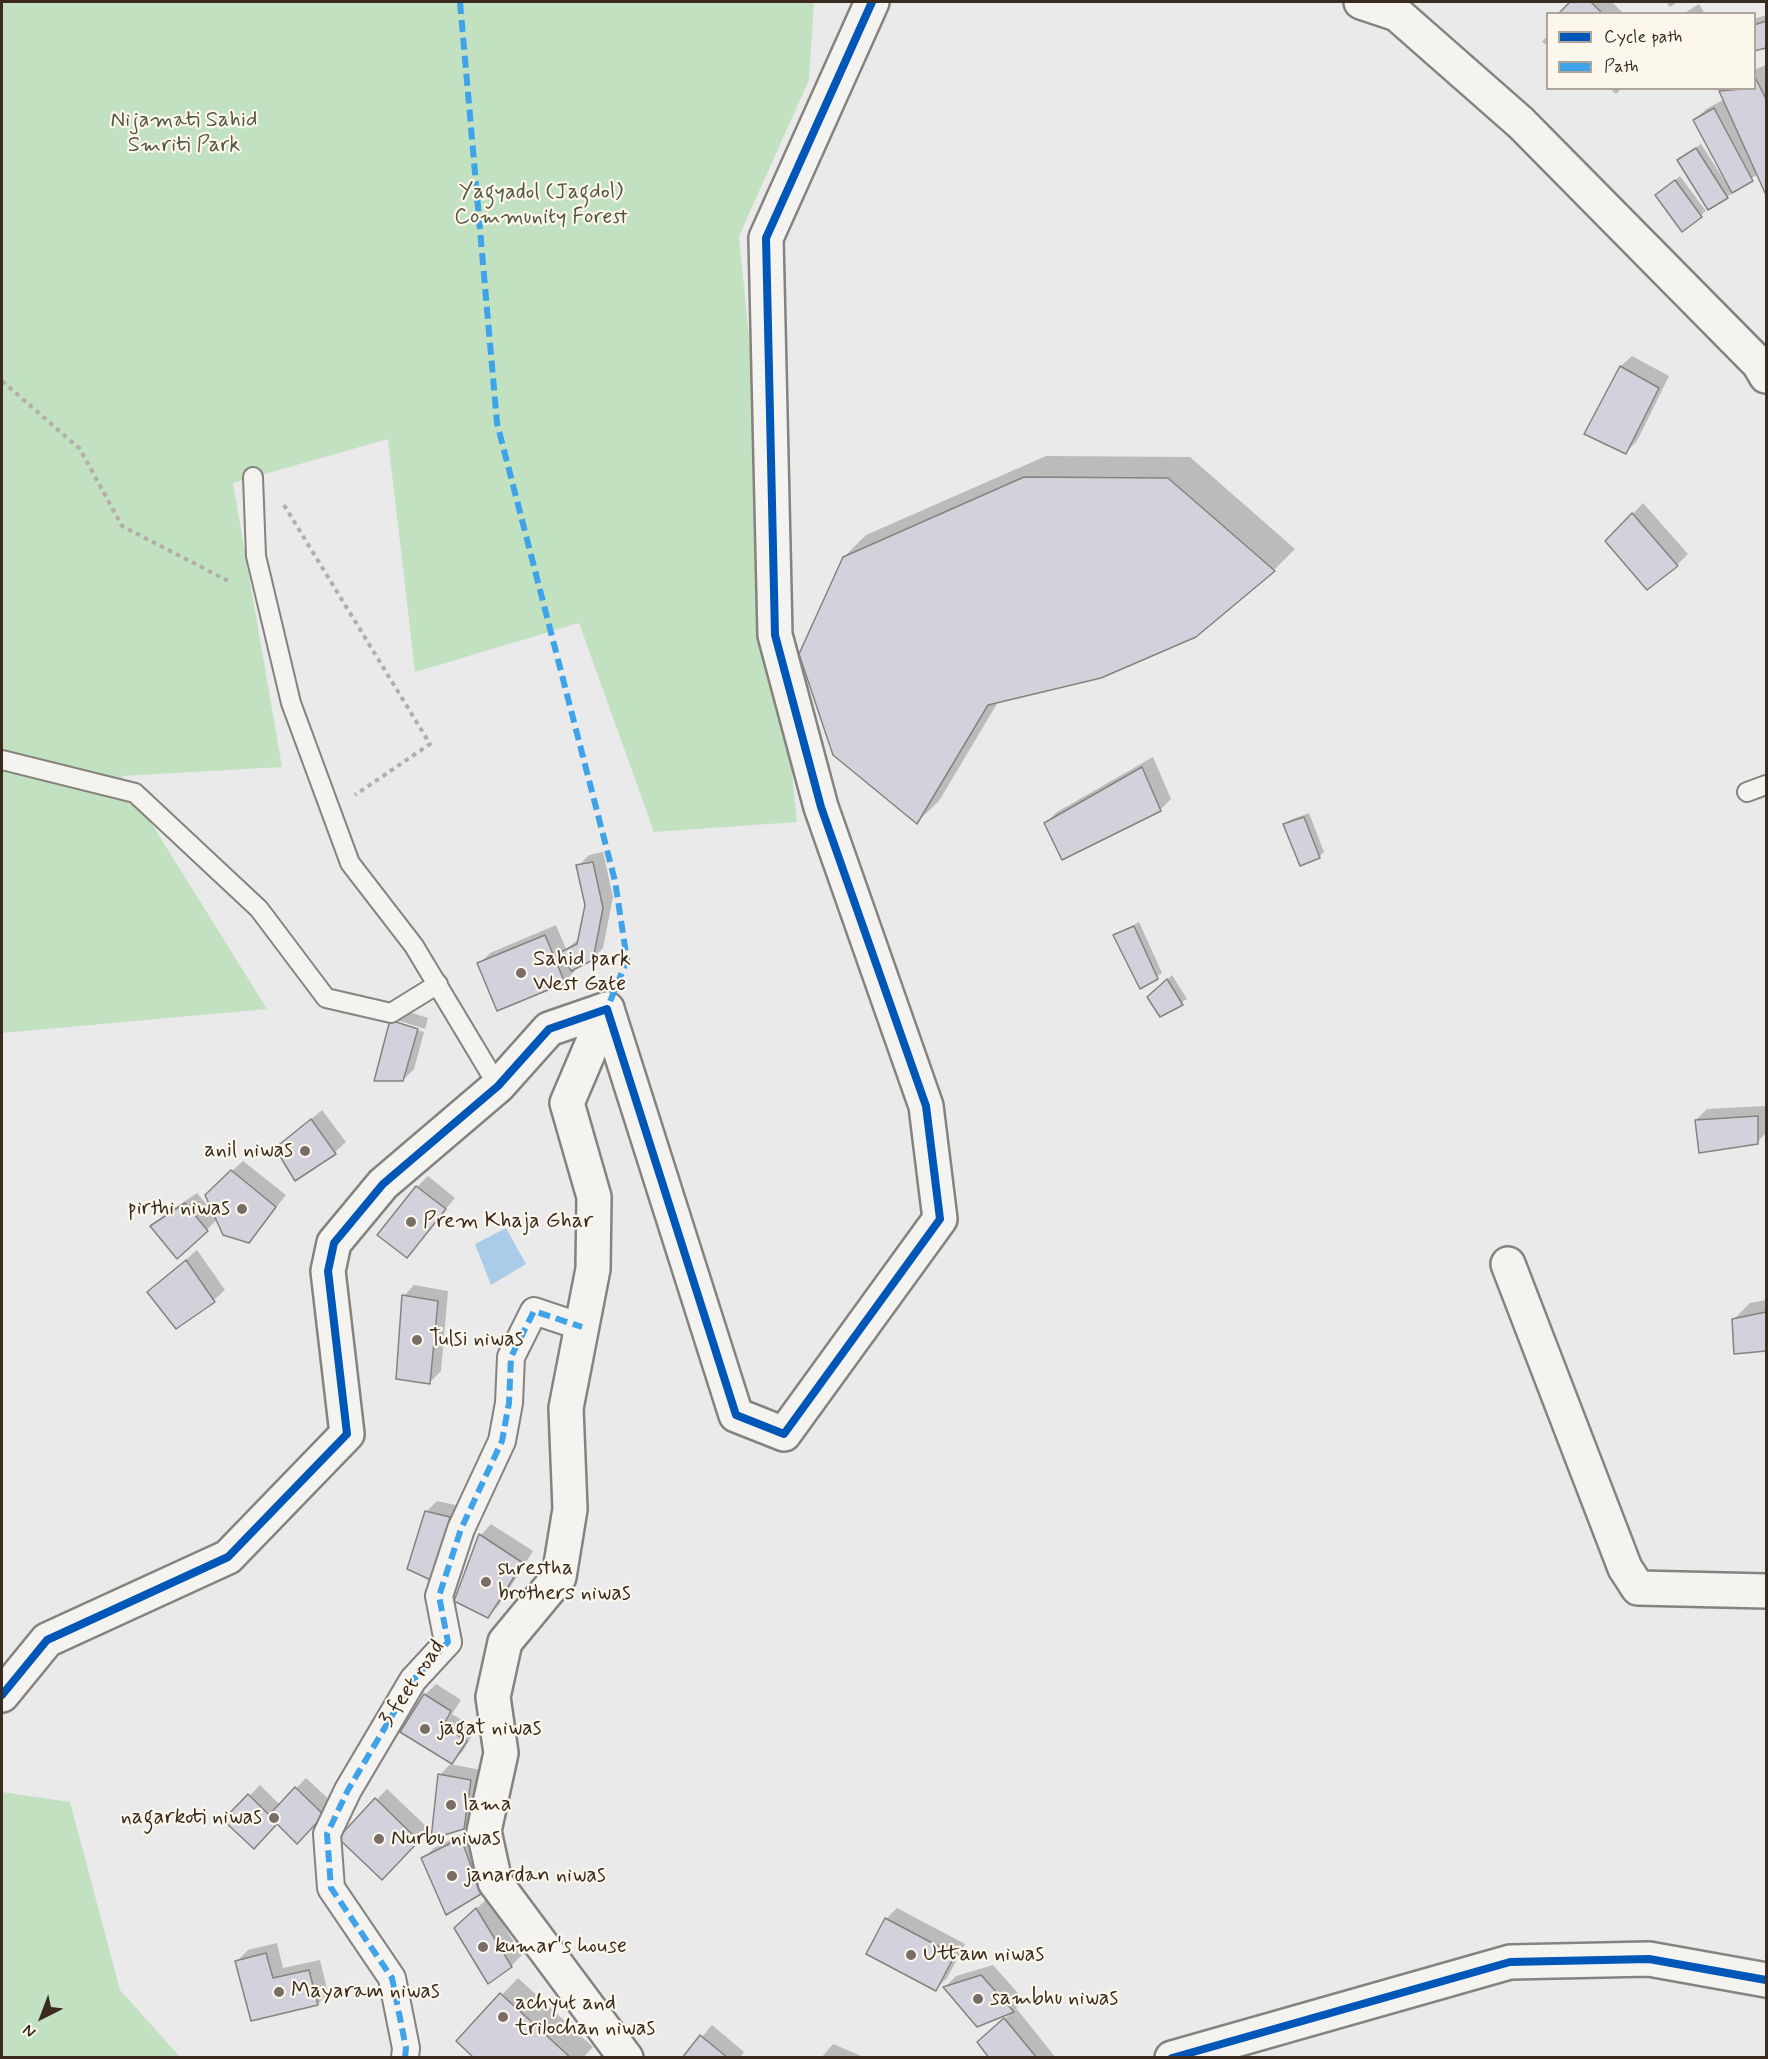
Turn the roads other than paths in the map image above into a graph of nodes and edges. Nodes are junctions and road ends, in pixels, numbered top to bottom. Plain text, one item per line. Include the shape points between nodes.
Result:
1 (872, 2) edge
2 (1361, 2) edge
3 (1767, 376) edge
4 (253, 477) dead end
5 (2, 760) edge
6 (1767, 785) edge
7 (1747, 792) dead end
8 (438, 984) junction
9 (608, 1009) junction
10 (498, 1086) junction
11 (1508, 1264) dead end
12 (582, 1327) junction
13 (1767, 1591) edge
14 (2, 1695) edge
15 (1767, 1980) edge
16 (405, 2058) edge
17 (626, 2058) edge
18 (1172, 2058) edge

1 - 9 street via 766,238 775,635 821,807 926,1106 940,1219 783,1434 736,1415
2 - 3 street via 1397,14 1521,123 1759,363
4 - 8 lane via 256,556 291,703 350,863
5 - 8 lane via 135,793 259,909 326,998 391,1013
6 - 7 lane
8 - 10 lane
9 - 10 street via 549,1029
9 - 12 street via 567,1103 594,1197 593,1269
10 - 14 street via 383,1184 334,1243 328,1270 347,1434 228,1557 47,1640
11 - 13 street via 1625,1568 1638,1588
12 - 16 street, 3 feet road via 534,1311 511,1357 502,1441 461,1529 439,1596 448,1642 413,1680 348,1790 327,1834 331,1888 392,1978
12 - 17 street via 566,1408 570,1509 559,1578 505,1642 494,1697 501,1754 484,1831 495,1882
15 - 18 street via 1649,1959 1510,1962

